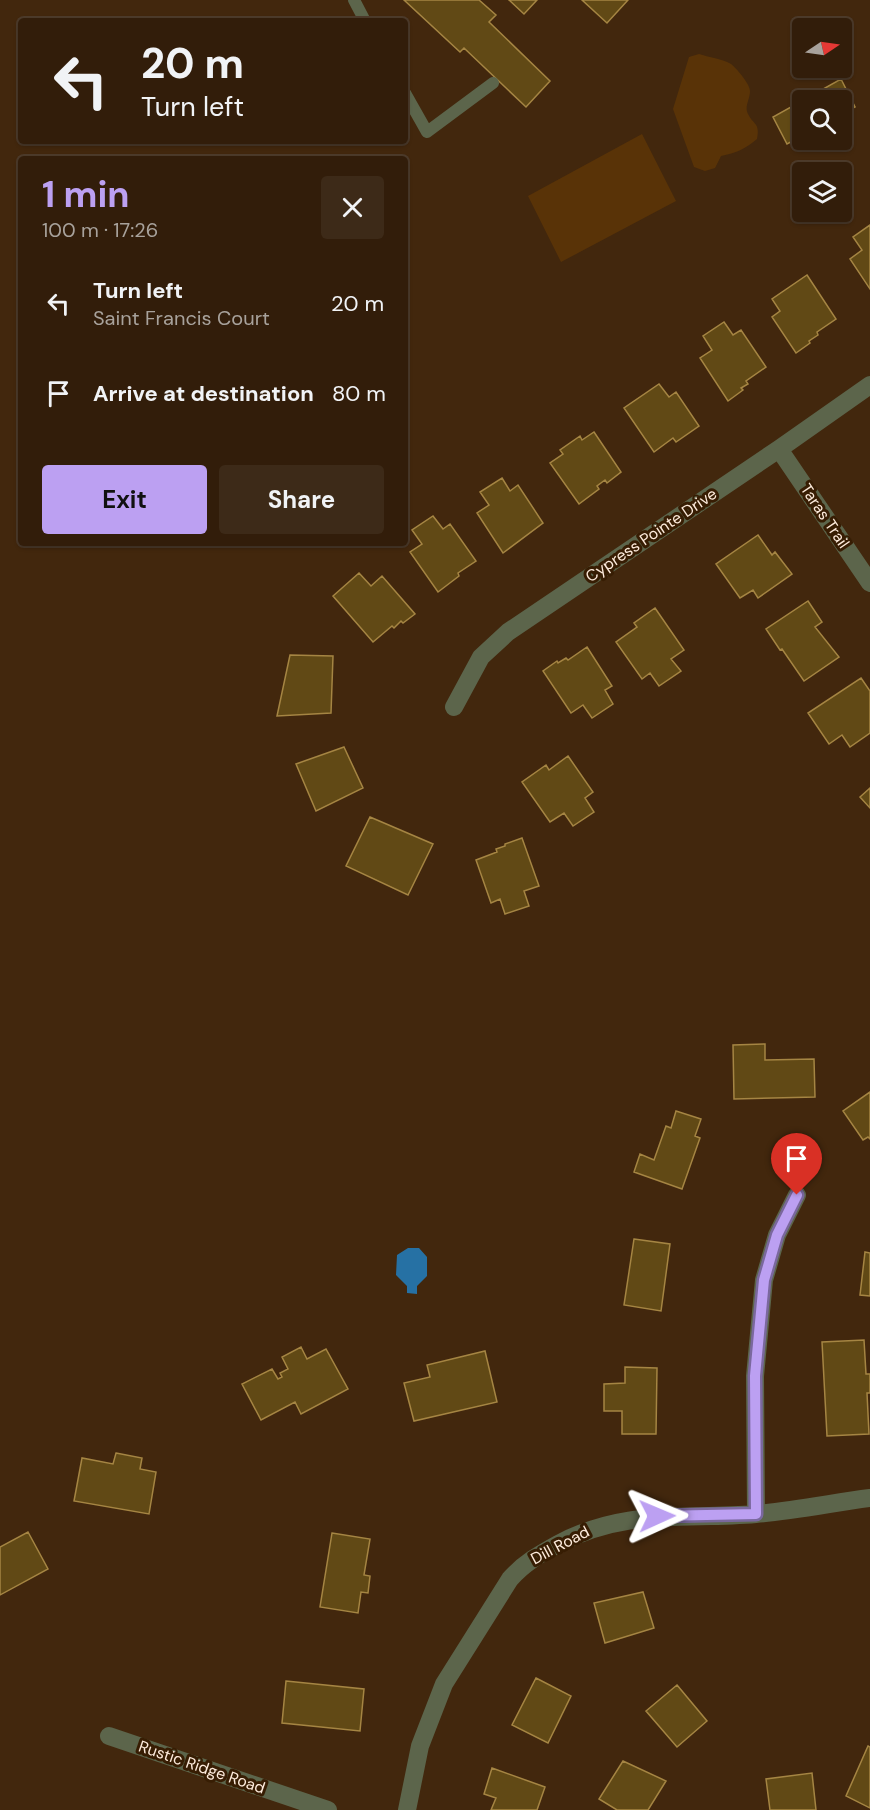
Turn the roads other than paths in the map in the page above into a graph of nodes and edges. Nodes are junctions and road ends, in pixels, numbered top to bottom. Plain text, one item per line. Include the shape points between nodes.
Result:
1 (354, 0) edge
2 (363, 18) edge
3 (493, 83) dead end
4 (408, 98) edge
5 (870, 385) edge
6 (779, 449) junction
7 (870, 583) edge
8 (454, 707) dead end
9 (797, 1195) dead end
10 (870, 1498) edge
11 (756, 1514) junction
12 (109, 1736) dead end
13 (328, 1810) edge
14 (407, 1810) edge

1 - 2 lane
3 - 4 lane via 427,132
5 - 6 street, Cypress Pointe Drive
6 - 7 street, Taras Trail
6 - 8 street, Cypress Pointe Drive via 507,632 481,657
9 - 11 street via 777,1235 764,1280 755,1376
10 - 11 street, Dill Road
11 - 14 street, Dill Road via 657,1516 599,1526 578,1533 522,1566 444,1684 420,1746
12 - 13 street, Rustic Ridge Road

